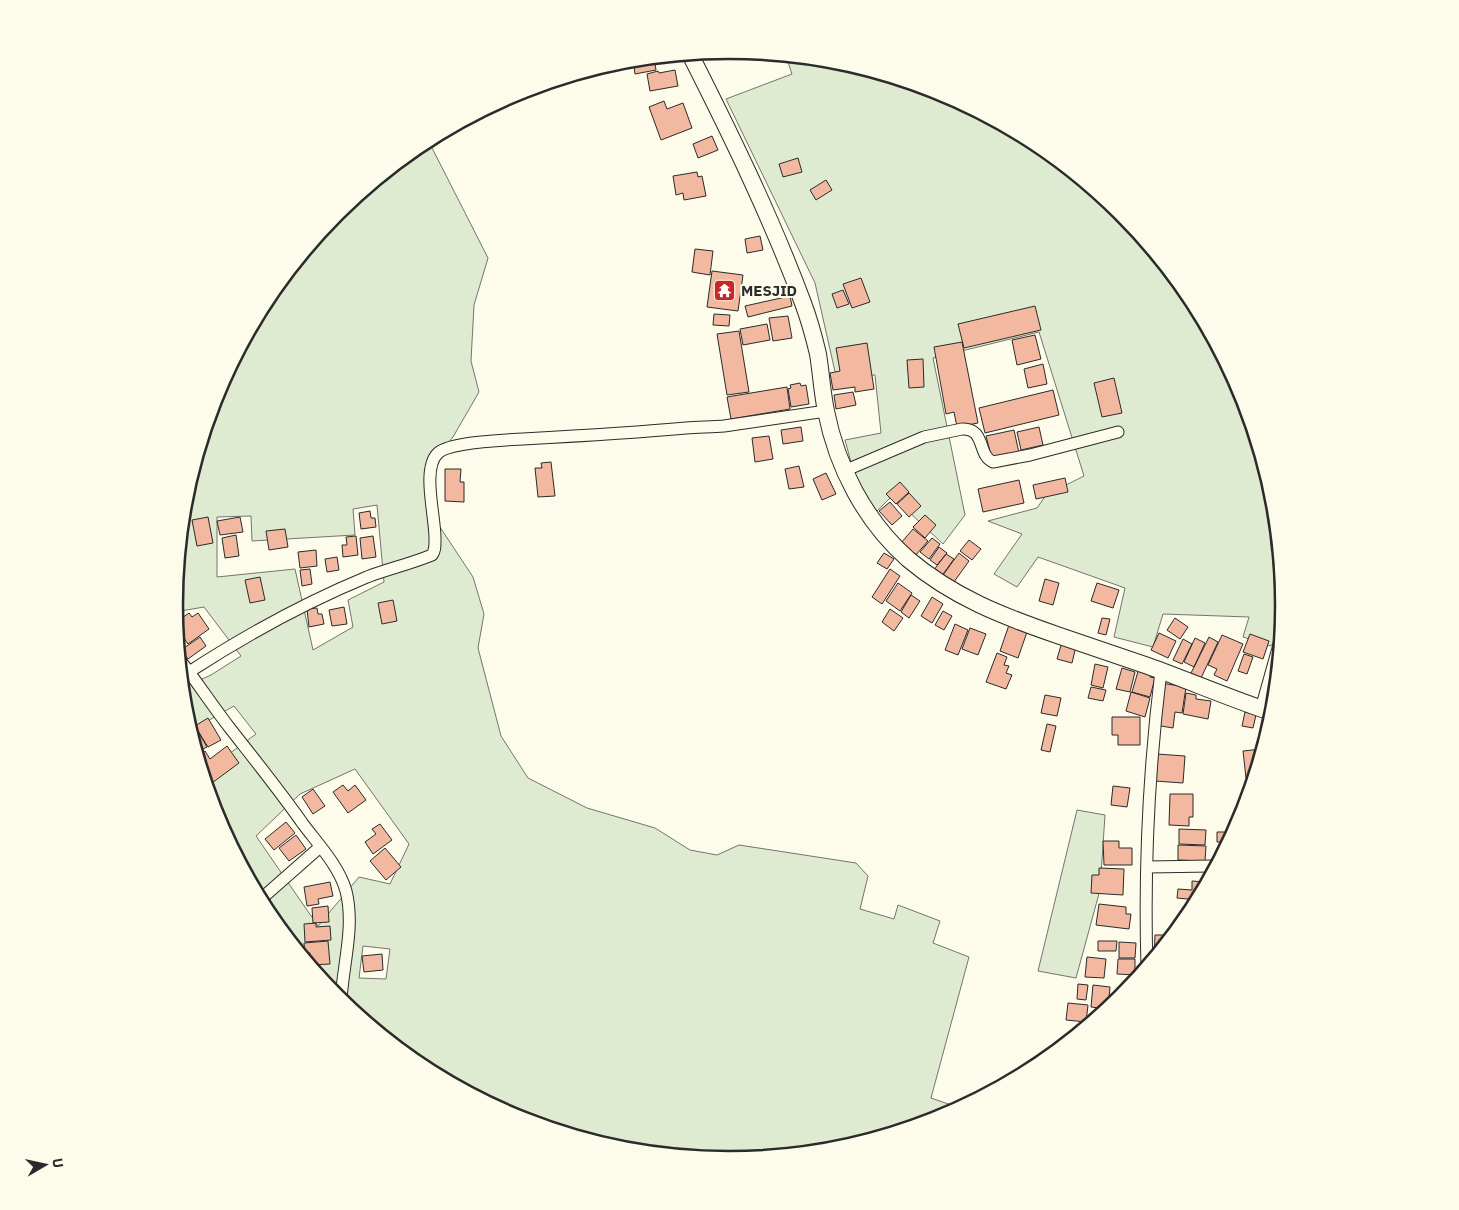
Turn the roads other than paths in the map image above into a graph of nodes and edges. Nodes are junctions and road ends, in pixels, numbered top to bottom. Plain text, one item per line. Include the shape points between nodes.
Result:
1 (693, 60) edge
2 (826, 411) junction
3 (1118, 432) dead end
4 (844, 471) junction
5 (1161, 670) junction
6 (189, 672) joint
7 (1265, 710) edge
8 (320, 846) junction
9 (1209, 866) edge
10 (1147, 867) junction
11 (266, 894) edge
12 (1147, 957) edge
13 (342, 990) edge

1 - 2 street via 743,161 798,288 817,352
2 - 4 street
2 - 6 street via 722,426 514,440 445,448 434,458 429,474 435,522 435,550 432,555 367,577 318,599
3 - 4 street via 993,462 987,458 978,436 968,428 924,437
4 - 5 street via 888,539 923,571 954,592 1004,616
5 - 7 street
5 - 10 street via 1154,731
6 - 8 street
8 - 11 street
8 - 13 street via 334,866 348,901
9 - 10 street
10 - 12 street

